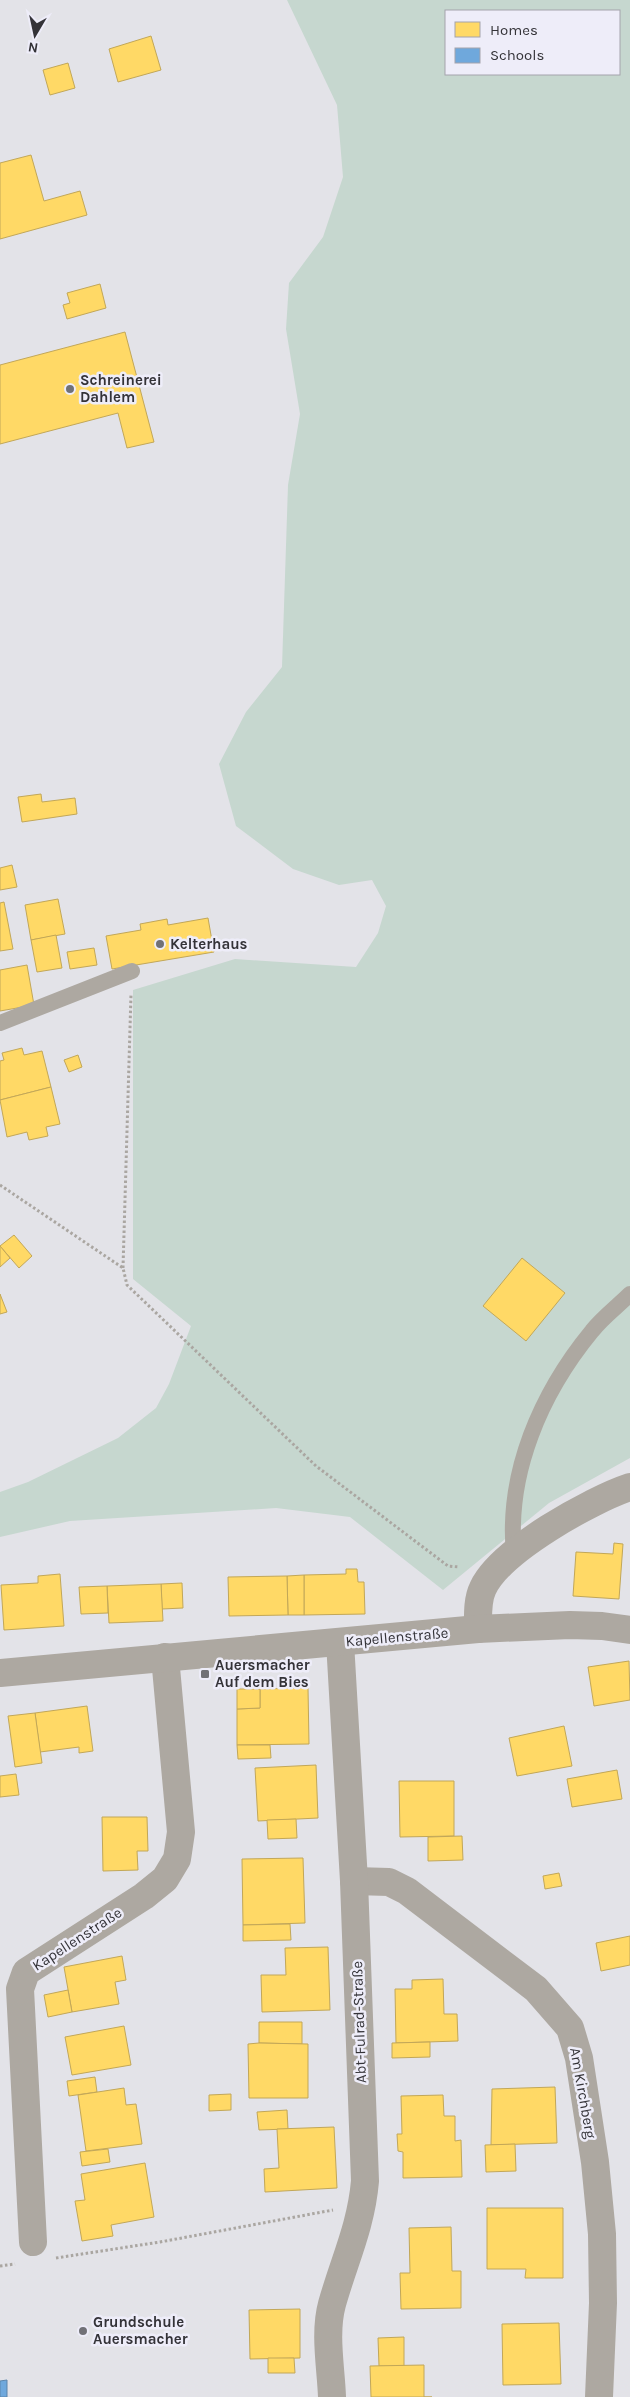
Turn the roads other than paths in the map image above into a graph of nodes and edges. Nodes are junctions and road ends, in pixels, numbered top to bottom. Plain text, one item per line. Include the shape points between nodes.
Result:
1 (132, 971) road end
2 (0, 1023) edge
3 (630, 1294) edge
4 (630, 1487) edge
5 (514, 1554) junction
6 (478, 1629) junction
7 (630, 1630) edge
8 (340, 1642) junction
9 (164, 1657) junction
10 (0, 1673) edge
11 (354, 1881) junction
12 (33, 2255) road end
13 (332, 2397) edge
14 (600, 2397) edge

1 - 2 lane
3 - 5 lane via 592,1330 551,1391 528,1437 512,1519
4 - 5 street via 584,1508
5 - 6 street via 497,1568 483,1587
6 - 7 street, Kapellenstraße via 570,1625
6 - 8 street, Kapellenstraße
8 - 9 street, Kapellenstraße
8 - 11 street, Abt-Fulrad-Straße
9 - 10 street, Kapellenstraße
9 - 12 street, Kapellenstraße via 181,1832 177,1859 165,1879 144,1896 26,1972 20,1989
11 - 13 street, Abt-Fulrad-Straße via 365,2181 358,2230 331,2306
11 - 14 street, Am Kirchberg via 389,1882 407,1891 536,1989 570,2028 579,2058 594,2153 602,2234

